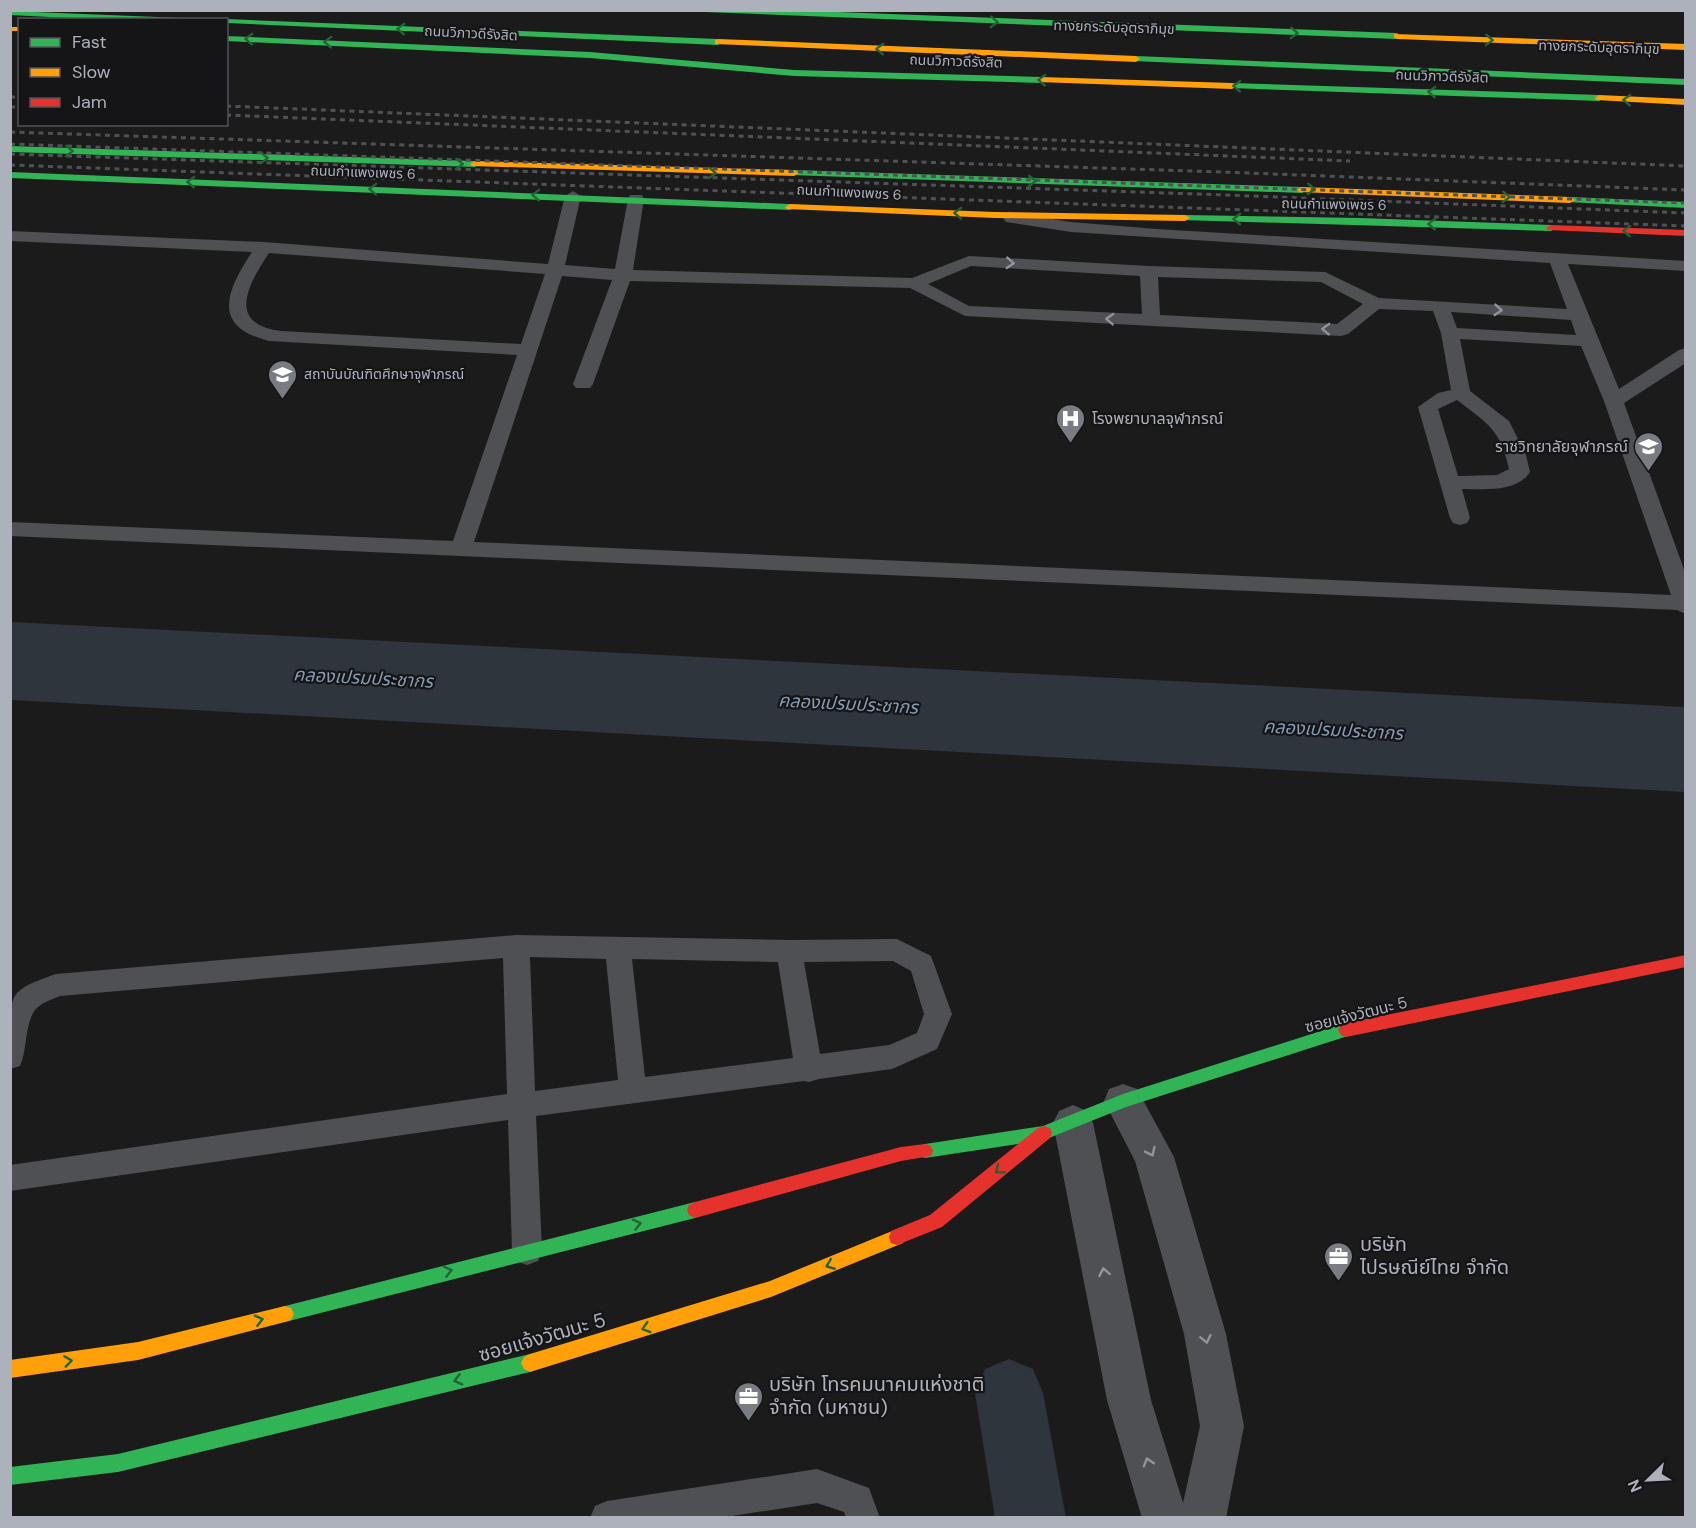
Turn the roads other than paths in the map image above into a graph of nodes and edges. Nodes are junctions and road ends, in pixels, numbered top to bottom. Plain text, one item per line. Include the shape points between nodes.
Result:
1 (289, 10) edge
2 (705, 10) edge
3 (10, 13) edge
4 (133, 18) edge
5 (525, 20) dead end
6 (228, 21) edge
7 (228, 38) edge
8 (711, 42) junction
9 (407, 46) junction
10 (1686, 47) edge
11 (590, 55) junction
12 (1686, 82) edge
13 (1686, 102) edge
14 (10, 149) edge
15 (298, 172) junction
16 (10, 175) edge
17 (573, 196) junction
18 (636, 199) junction
19 (1686, 205) edge
20 (995, 215) junction
21 (1686, 233) edge
22 (10, 236) edge
23 (264, 247) junction
24 (1558, 260) junction
25 (1686, 266) edge
26 (555, 270) junction
27 (1149, 271) junction
28 (623, 275) junction
29 (914, 283) junction
30 (1376, 303) junction
31 (1440, 306) junction
32 (1578, 315) junction
33 (1150, 322) junction
34 (1450, 333) junction
35 (1588, 340) junction
36 (527, 350) junction
37 (1686, 354) edge
38 (583, 384) dead end
39 (1461, 393) junction
40 (1614, 401) junction
41 (1450, 483) junction
42 (1460, 518) dead end
43 (10, 529) edge
44 (461, 549) junction
45 (1685, 605) edge
46 (516, 946) junction
47 (618, 949) junction
48 (789, 951) junction
49 (1686, 961) edge
50 (10, 1057) edge
51 (809, 1070) junction
52 (633, 1092) junction
53 (1123, 1101) junction
54 (522, 1105) junction
55 (1058, 1128) junction
56 (10, 1178) edge
57 (526, 1251) junction
58 (10, 1369) edge
59 (10, 1476) edge
60 (607, 1518) edge
61 (864, 1518) edge
62 (1165, 1518) edge
63 (1203, 1518) edge

1 - 5 main road
2 -> 10 main road, ทางยกระดับอุตราภิมุข
3 - 4 main road
8 -> 6 main road, ถนนวิภาวดีรังสิต
9 -> 7 main road, ถนนวิภาวดีรังสิต
8 - 9 main road
12 -> 8 main road, ถนนวิภาวดีรังสิต
9 - 11 main road, ถนนวิภาวดีรังสิต
11 - 12 main road
13 -> 11 main road, ถนนวิภาวดีรังสิต via 794,73
14 -> 15 main road, ถนนกำแพงเพชร 6
15 -> 16 main road, ถนนกำแพงเพชร 6
17 -> 15 main road, ถนนกำแพงเพชร 6
15 -> 19 main road, ถนนกำแพงเพชร 6 via 1318,189
17 - 18 main road, ถนนกำแพงเพชร 6
17 - 26 lane
20 -> 18 main road, ถนนกำแพงเพชร 6
18 - 28 lane
21 -> 20 main road, ถนนกำแพงเพชร 6 via 1360,221
20 - 24 lane via 1082,228
22 - 23 lane
23 - 26 lane
23 - 36 lane via 236,296 236,308 245,324 254,330 281,337
24 - 25 lane
24 - 32 lane
26 - 28 lane
26 - 36 lane
29 -> 27 lane via 969,261
27 - 30 lane via 1325,277
27 - 33 lane
28 - 29 lane
28 - 38 lane
33 -> 29 lane via 965,311
30 - 31 lane
30 -> 33 lane via 1341,330
31 -> 32 lane
31 - 34 lane
32 - 35 lane
34 - 35 lane
34 - 39 lane
35 - 40 lane
36 - 44 lane
37 - 40 lane
39 - 41 lane via 1428,407
39 - 41 lane via 1502,426 1520,472 1501,482
40 - 45 lane
41 - 42 lane
43 - 44 lane
44 - 45 lane
46 - 47 lane
46 - 50 lane via 56,985 27,1000 16,1024
46 - 54 lane
47 - 48 lane
47 - 52 lane
48 - 51 lane
48 - 51 lane via 897,950 922,964 938,1014 927,1041 892,1057
49 - 53 main road, ซอยแจ้งวัฒนะ 5 via 1360,1026
51 - 52 lane
52 - 54 lane
53 - 55 main road, ซอยแจ้งวัฒนะ 5
53 -> 63 street via 1154,1157 1205,1334 1222,1426
54 - 56 lane
54 - 57 lane
57 -> 55 main road, ซอยแจ้งวัฒนะ 5 via 901,1154
55 -> 59 main road, ซอยแจ้งวัฒนะ 5 via 936,1221 771,1289 540,1361 118,1463
62 -> 55 street via 1129,1400
58 -> 57 main road, ซอยแจ้งวัฒนะ 5 via 138,1351
60 - 61 lane via 817,1486 857,1500

